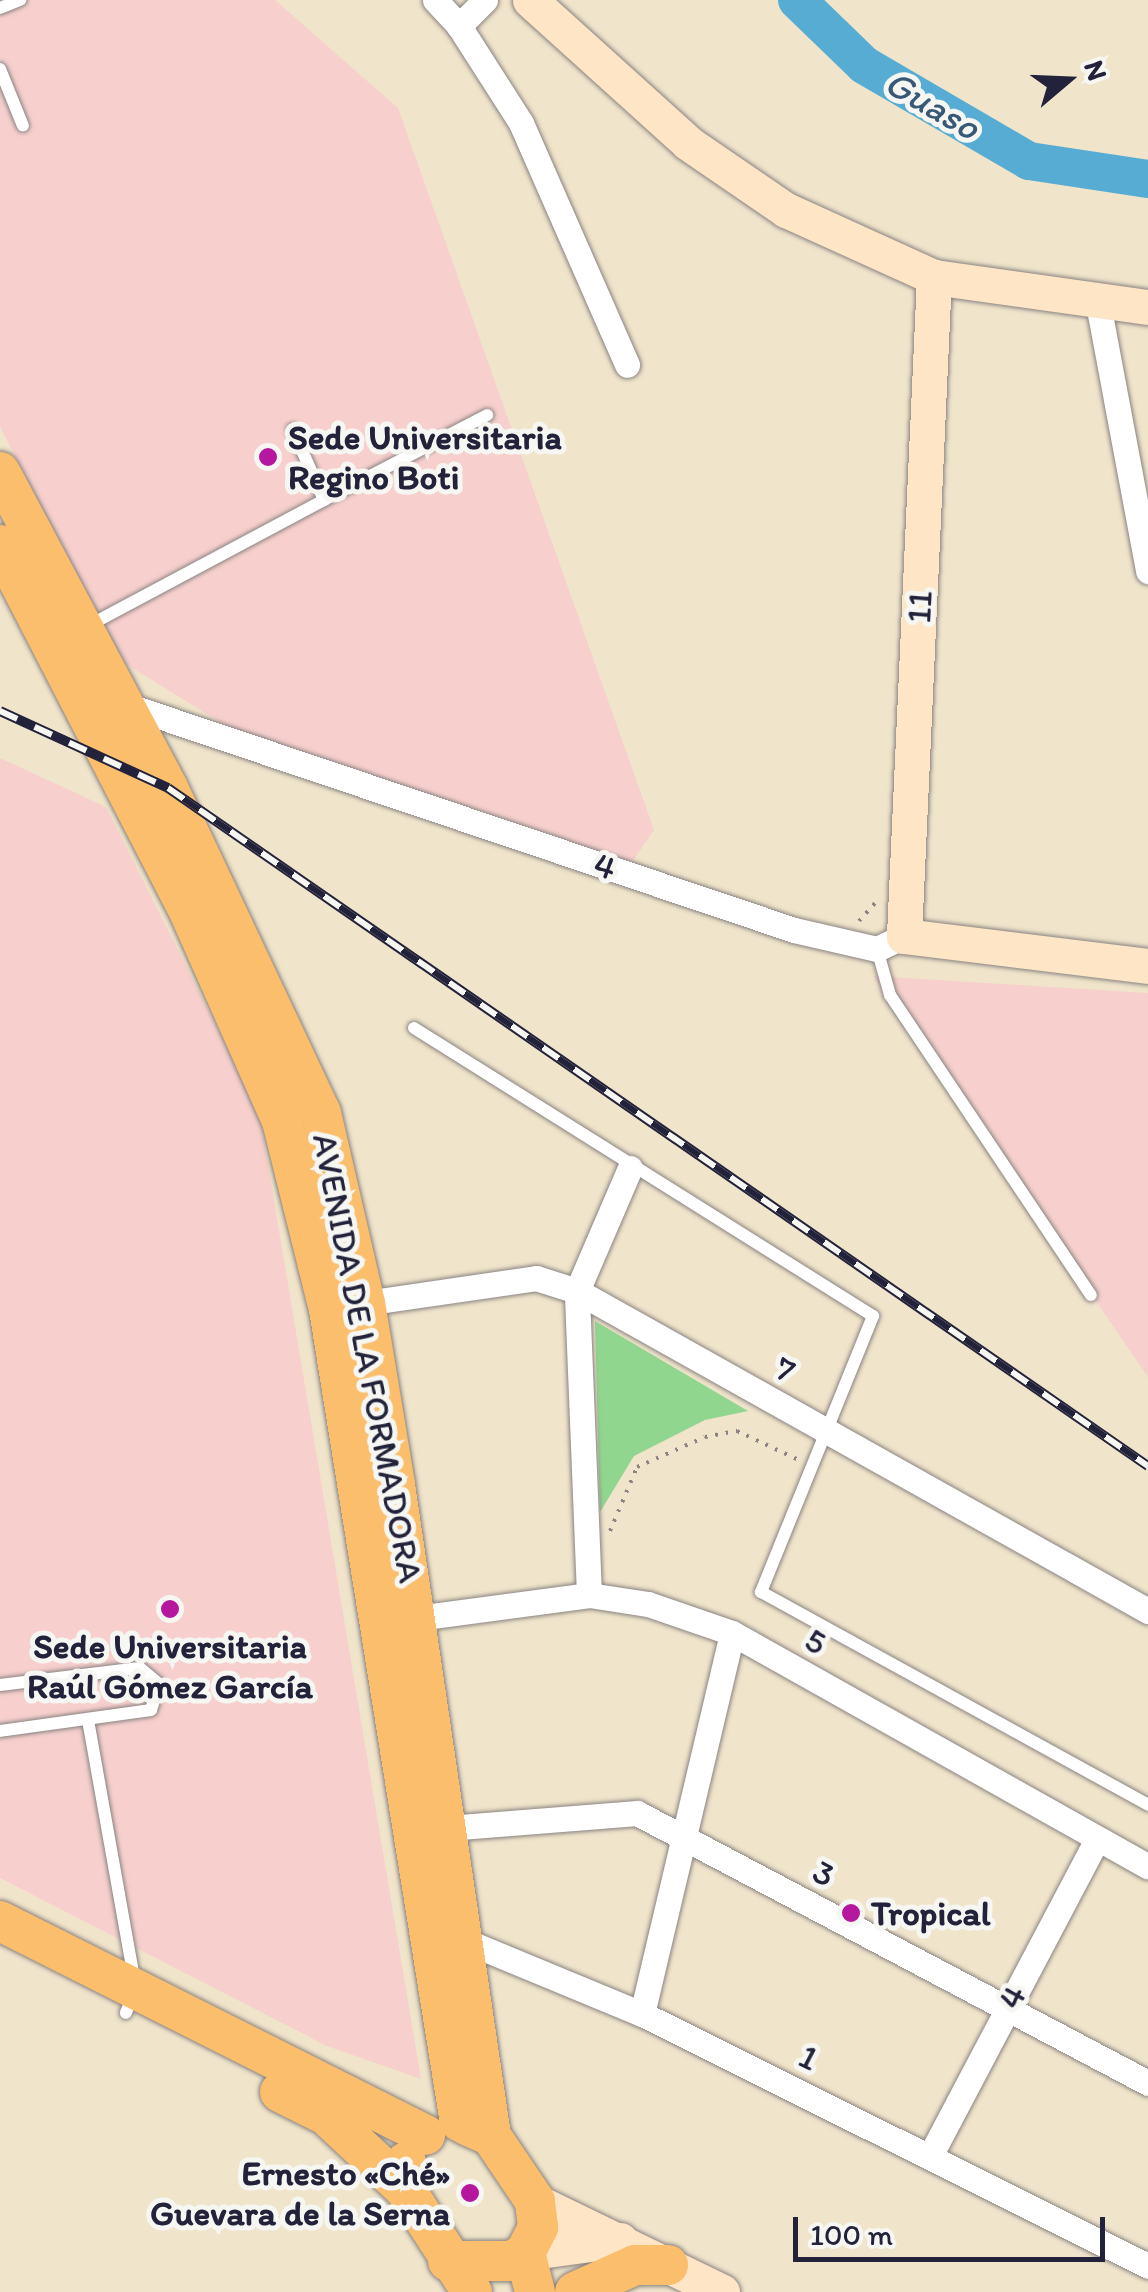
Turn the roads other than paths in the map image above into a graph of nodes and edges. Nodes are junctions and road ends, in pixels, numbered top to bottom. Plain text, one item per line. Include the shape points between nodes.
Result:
1 (20, 0) edge
2 (435, 0) edge
3 (485, 0) edge
4 (530, 0) edge
5 (0, 8) edge
6 (458, 26) junction
7 (0, 70) edge
8 (23, 126) dead end
9 (934, 277) junction
10 (1097, 298) junction
11 (1148, 307) edge
12 (627, 365) dead end
13 (487, 415) dead end
14 (293, 430) dead end
15 (0, 472) edge
16 (324, 500) junction
17 (0, 545) edge
18 (1146, 558) edge
19 (66, 636) junction
20 (72, 688) junction
21 (122, 704) junction
22 (890, 943) junction
23 (1148, 966) edge
24 (414, 1028) dead end
25 (630, 1168) junction
26 (577, 1291) junction
27 (1092, 1295) dead end
28 (365, 1303) junction
29 (822, 1431) junction
30 (589, 1588) junction
31 (1148, 1611) edge
32 (417, 1618) junction
33 (732, 1634) junction
34 (0, 1686) edge
35 (88, 1720) junction
36 (0, 1731) edge
37 (1148, 1805) edge
38 (447, 1828) junction
39 (1097, 1839) junction
40 (687, 1840) junction
41 (1148, 1866) edge
42 (0, 1921) edge
43 (446, 1935) junction
44 (0, 1949) edge
45 (131, 2001) junction
46 (1006, 2009) junction
47 (642, 2014) junction
48 (1148, 2083) edge
49 (458, 2131) junction
50 (930, 2156) junction
51 (405, 2189) junction
52 (536, 2202) junction
53 (620, 2240) junction
54 (525, 2253) junction
55 (668, 2265) junction
56 (1148, 2266) edge
57 (460, 2276) edge
58 (534, 2292) edge
59 (575, 2292) edge
60 (722, 2292) edge

1 - 5 lane
2 - 6 street
3 - 6 street
4 - 9 street via 704,154 786,210
6 - 12 street via 521,123
7 - 8 lane
9 - 10 street
9 - 22 street, 11
10 - 11 street
10 - 18 street
13 - 16 lane
14 - 16 lane
15 - 19 main road, AVENIDA DE LA FORMADORA
16 - 19 lane
17 - 19 main road, AVENIDA DE LA FORMADORA
19 - 20 main road, AVENIDA DE LA FORMADORA
19 - 21 main road, AVENIDA DE LA FORMADORA
20 - 21 street, 4
20 - 43 main road, AVENIDA DE LA FORMADORA via 188,910 282,1121 328,1309
21 - 22 street, 4 via 794,930
21 - 28 main road, AVENIDA DE LA FORMADORA via 294,1045 320,1113
22 - 23 street, 4
22 - 27 lane via 890,996
24 - 25 lane
25 - 26 street
25 - 29 lane via 873,1316
26 - 28 street, 7 via 536,1278
26 - 29 street, 7
26 - 30 street
28 - 32 main road, AVENIDA DE LA FORMADORA
29 - 31 street, 7
29 - 37 lane via 761,1592
30 - 32 street, 5
30 - 33 street, 5
32 - 38 main road, AVENIDA DE LA FORMADORA
33 - 39 street, 5
33 - 40 street
34 - 35 lane via 140,1668 159,1684 151,1710
35 - 36 lane
35 - 45 lane
38 - 40 street, 3 via 637,1812
38 - 43 main road, AVENIDA DE LA FORMADORA
39 - 41 street, 5
39 - 46 street, 4
40 - 46 street, 3
40 - 47 street
42 - 45 main road
43 - 47 street, 1
43 - 49 main road, AVENIDA DE LA FORMADORA
44 - 45 main road
45 - 49 main road
45 - 51 main road via 326,2115
46 - 48 street, 3
46 - 50 street, 4
47 - 50 street, 1
49 - 51 main road via 406,2157
49 - 52 main road
50 - 56 street, 1
51 - 57 main road
52 - 53 street
52 - 54 main road via 538,2226
53 - 54 street
53 - 55 street
54 - 57 main road
54 - 58 main road
55 - 59 main road via 635,2265
55 - 60 street

